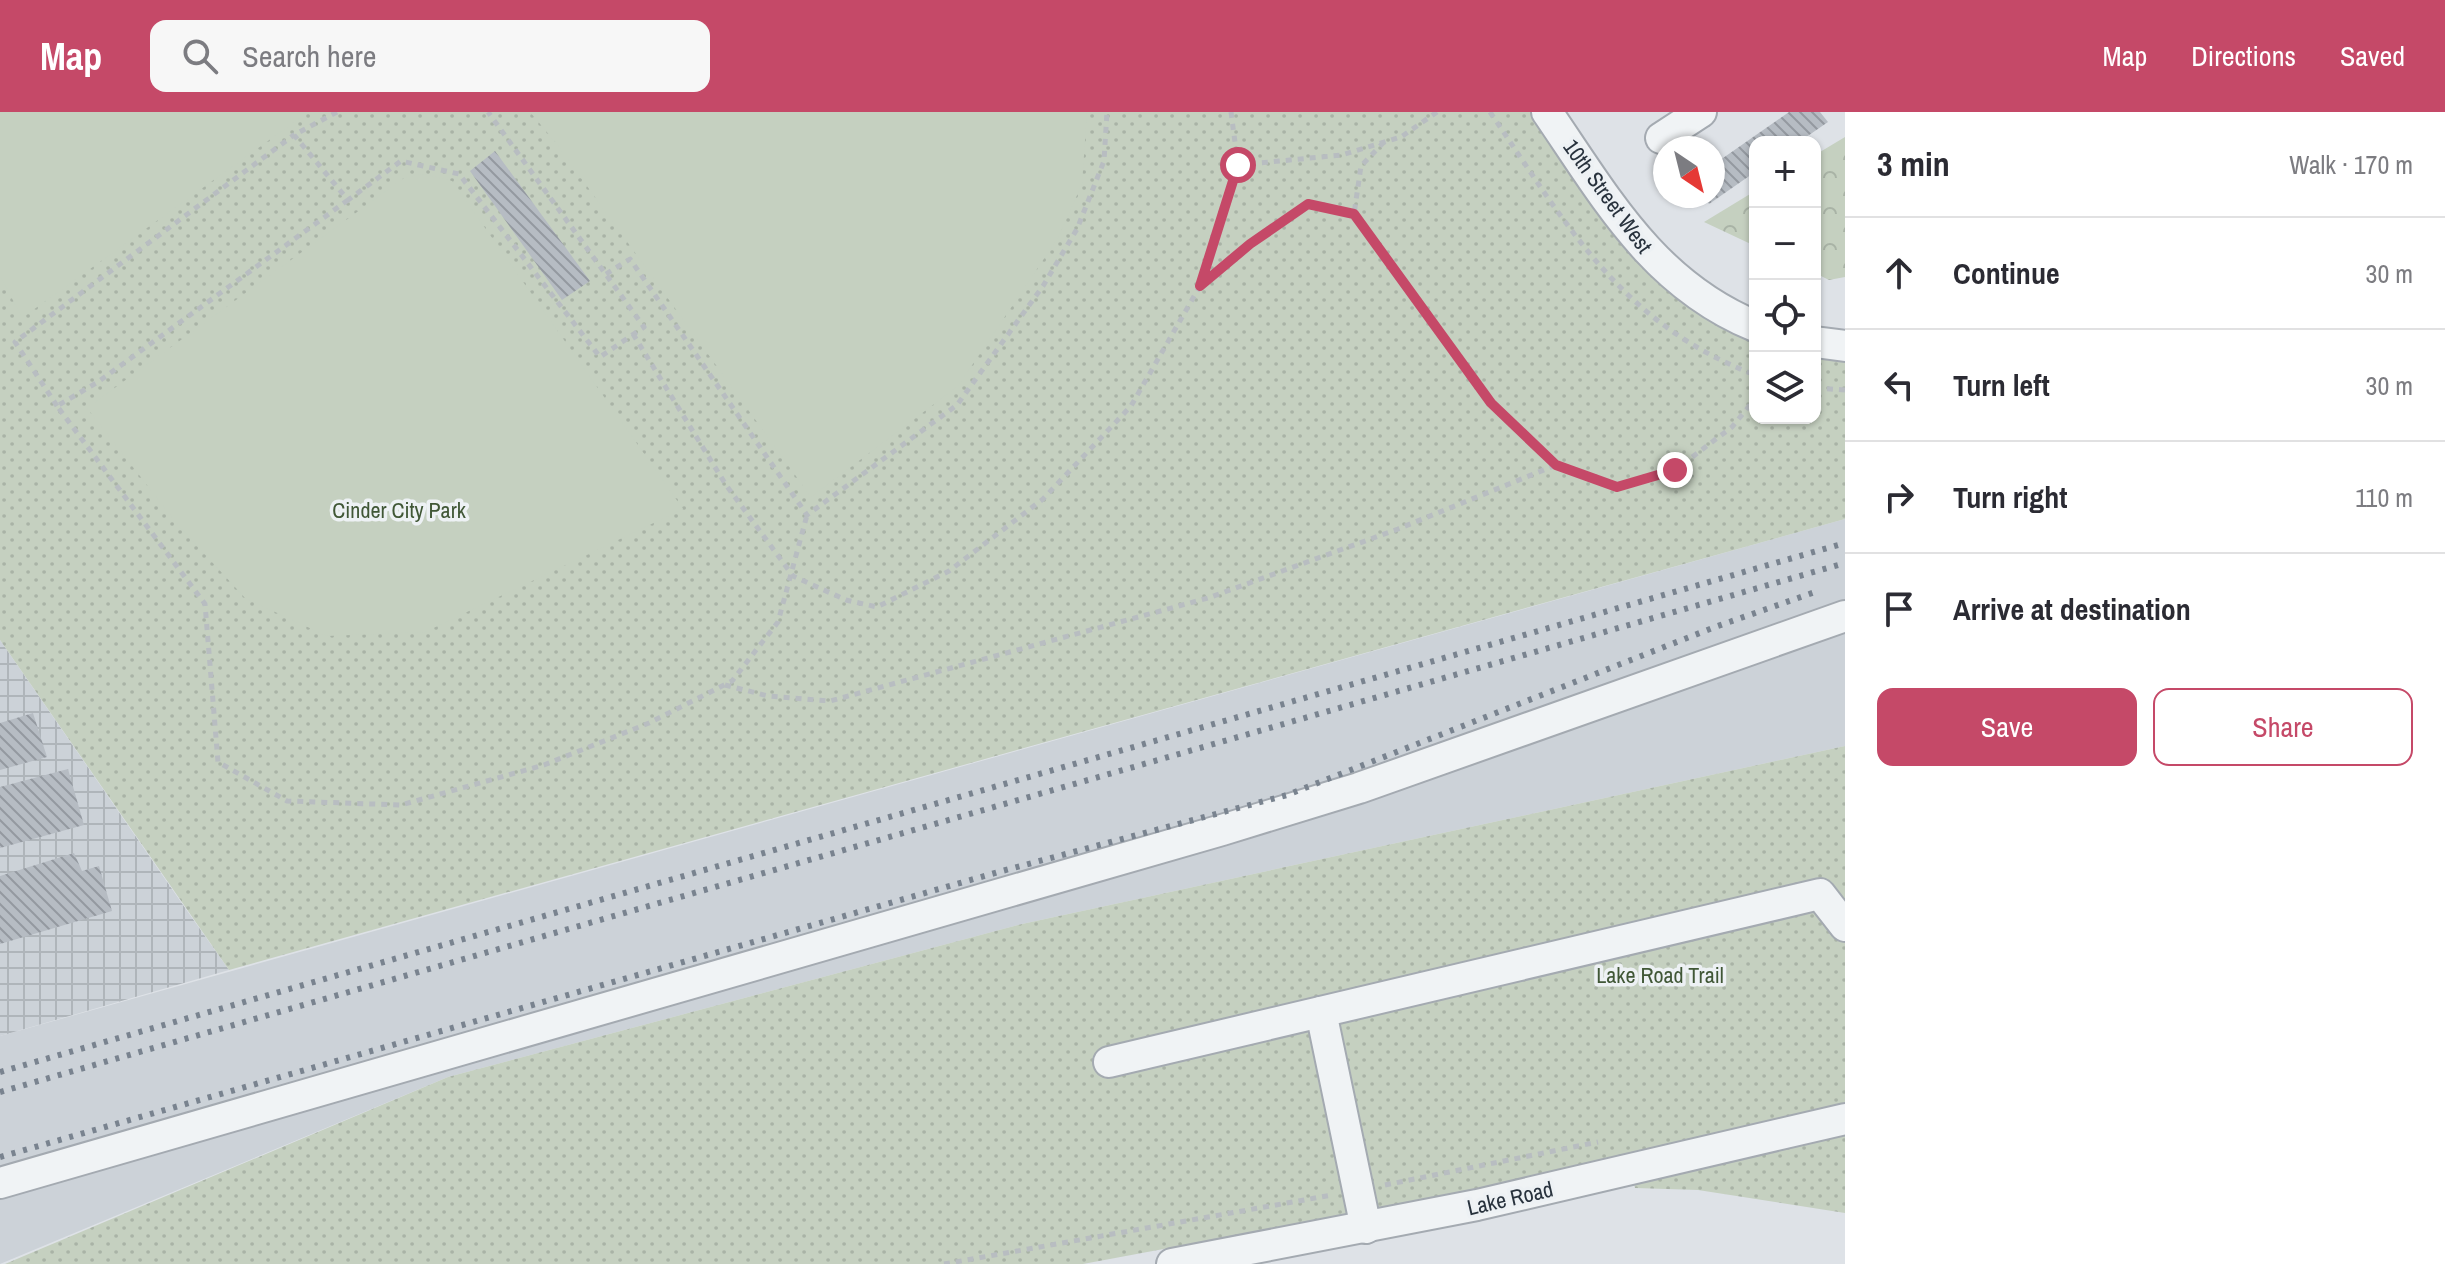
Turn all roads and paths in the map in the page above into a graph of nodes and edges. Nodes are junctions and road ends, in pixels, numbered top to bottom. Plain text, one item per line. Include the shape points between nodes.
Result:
1 (337, 112) edge
2 (488, 112) edge
3 (1107, 112) edge
4 (1231, 112) edge
5 (1437, 112) edge
6 (1490, 112) edge
7 (1547, 112) edge
8 (1701, 112) edge
9 (294, 135) junction
10 (1664, 136) edge
11 (1384, 142) junction
12 (1238, 165) junction
13 (348, 200) junction
14 (1354, 214) junction
15 (606, 274) junction
16 (1200, 286) junction
17 (1749, 323) edge
18 (633, 334) junction
19 (1821, 343) edge
20 (1845, 346) edge
21 (1749, 372) edge
22 (1821, 388) edge
23 (1845, 390) edge
24 (57, 406) junction
25 (1749, 406) edge
26 (1556, 465) junction
27 (807, 515) junction
28 (793, 576) junction
29 (1845, 616) edge
30 (725, 685) junction
31 (1845, 926) edge
32 (1321, 1012) junction
33 (1109, 1062) dead end
34 (1845, 1119) edge
35 (1603, 1142) dead end
36 (0, 1183) edge
37 (1355, 1190) junction
38 (1366, 1228) junction
39 (944, 1264) edge
40 (1172, 1264) edge

1 - 9 path
2 - 15 path
3 - 27 path via 1104,161 1077,229 1043,286 957,405
4 - 12 path
5 - 11 path via 1401,137
6 - 21 path via 1608,278 1673,334
7 - 17 street, 10th Street West via 1645,251 1692,291
8 - 10 street
9 - 13 path
9 - 24 path via 15,342
11 - 12 path via 1342,155
11 - 14 path via 1361,166
12 - 16 path
13 - 18 path via 401,161 459,174 600,357
13 - 24 path via 98,382
14 - 16 path via 1308,204
14 - 26 path via 1491,403
15 - 18 path via 644,327
15 - 27 path via 630,259
16 - 28 path via 1131,406 1043,499 949,571 877,607 846,600
18 - 28 path via 726,485
19 - 20 street
22 - 23 path
24 - 30 path via 205,604 218,762 287,801 401,805 544,765 649,723
25 - 26 path via 1732,427 1675,470 1617,487
26 - 30 path via 1208,598 846,697 830,701 768,696
27 - 28 path
28 - 30 path via 778,622
29 - 36 street via 1283,812
31 - 32 street via 1820,894
32 - 33 street
32 - 37 street
34 - 38 street, Lake Road
35 - 37 path
37 - 38 street
37 - 39 path
38 - 40 street, Lake Road

